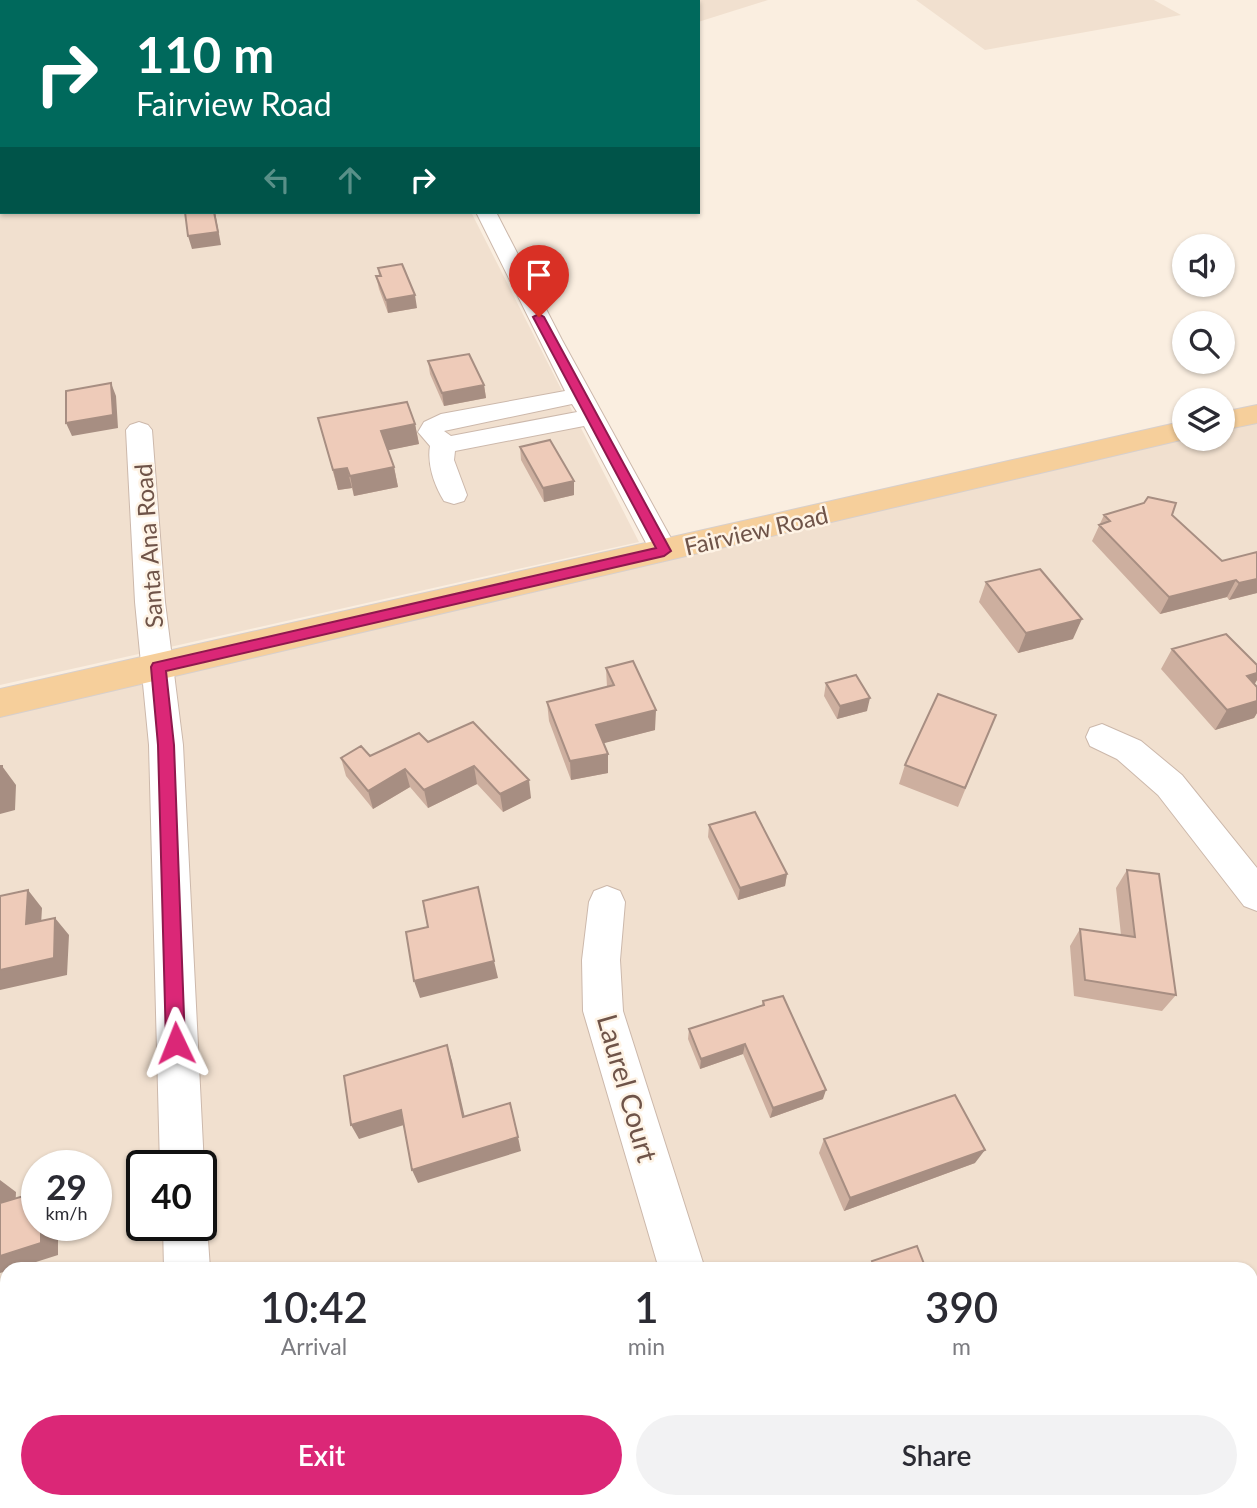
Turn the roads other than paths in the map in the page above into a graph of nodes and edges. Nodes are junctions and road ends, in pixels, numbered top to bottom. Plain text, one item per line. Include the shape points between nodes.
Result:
1 (487, 214) edge
2 (586, 406) junction
3 (1257, 414) edge
4 (1235, 419) edge
5 (139, 430) dead end
6 (1172, 433) edge
7 (454, 495) dead end
8 (664, 551) junction
9 (158, 667) junction
10 (0, 704) edge
11 (1102, 737) dead end
12 (1257, 895) edge
13 (607, 902) dead end
14 (181, 1150) edge
15 (186, 1241) edge
16 (187, 1262) edge
17 (680, 1262) edge

1 - 2 street
2 - 7 street via 443,445 441,460
2 - 8 street
3 - 4 main road
5 - 9 street, Santa Ana Road
6 - 8 main road, Fairview Road
8 - 9 main road, Fairview Road
9 - 10 main road, Fairview Road
9 - 14 street, Santa Ana Road via 166,745
11 - 12 street via 1129,750 1170,785
13 - 17 street, Laurel Court via 601,960 603,1011
15 - 16 street

